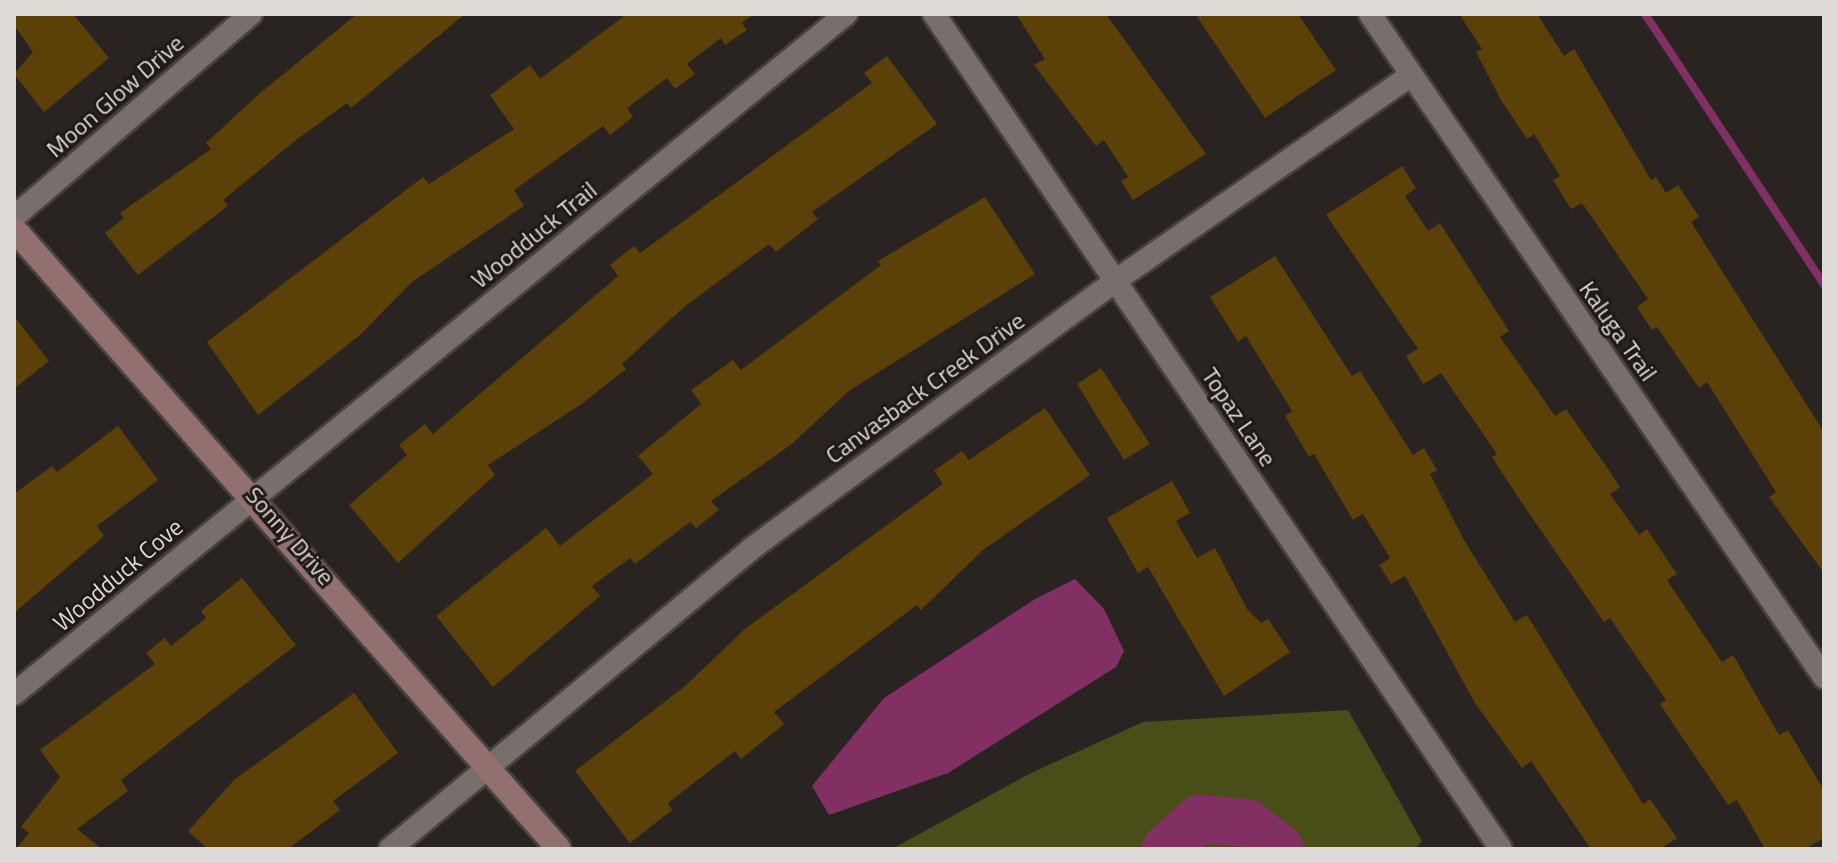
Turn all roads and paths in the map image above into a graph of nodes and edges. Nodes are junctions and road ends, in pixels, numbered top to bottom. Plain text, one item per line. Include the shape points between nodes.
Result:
1 (251, 14) edge
2 (846, 14) edge
3 (934, 14) edge
4 (1370, 14) edge
5 (1410, 76) junction
6 (14, 217) edge
7 (14, 229) edge
8 (1115, 281) junction
9 (255, 496) junction
10 (1824, 677) edge
11 (14, 694) edge
12 (488, 765) junction
13 (390, 849) edge
14 (559, 849) edge
15 (1501, 849) edge

1 - 6 street, Moon Glow Drive
2 - 9 street, Woodduck Trail
3 - 8 street, Topaz Lane
4 - 5 street, Kaluga Trail
5 - 8 street, Canvasback Creek Drive
5 - 10 street, Kaluga Trail
7 - 9 street, Sonny Drive
8 - 12 street, Canvasback Creek Drive via 752,548
8 - 15 street, Topaz Lane
9 - 11 street, Woodduck Cove
9 - 12 street, Sonny Drive
12 - 13 street, Canvasback Creek Drive
12 - 14 street, Sonny Drive

